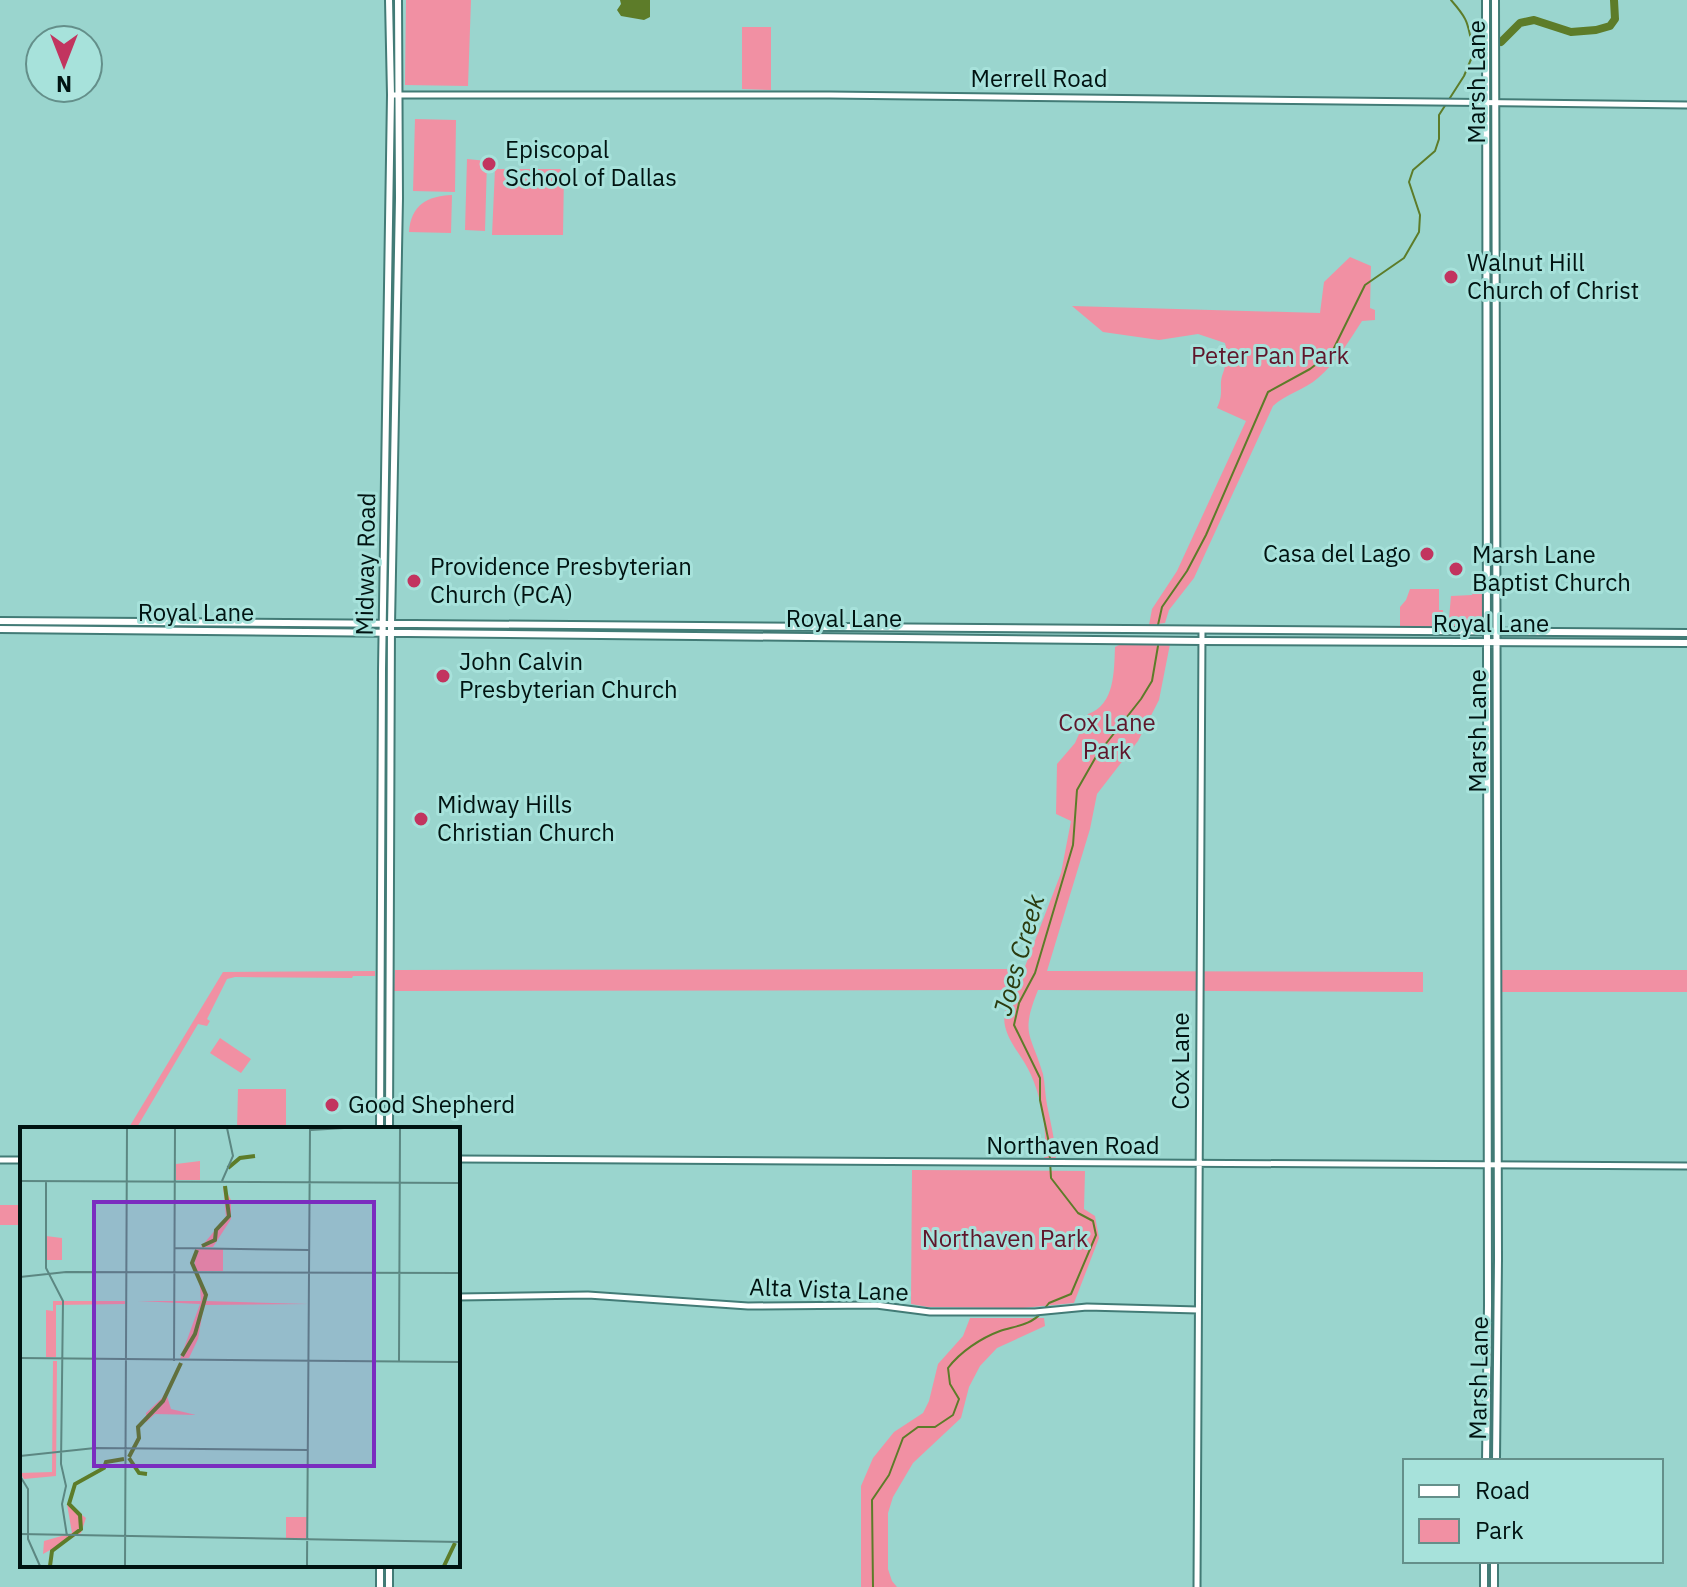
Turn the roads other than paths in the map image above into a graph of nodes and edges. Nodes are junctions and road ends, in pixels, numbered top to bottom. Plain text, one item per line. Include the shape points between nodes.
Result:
1 (389, 0) edge
2 (398, 0) edge
3 (1486, 0) edge
4 (1495, 0) edge
5 (395, 95) junction
6 (1486, 102) junction
7 (1494, 102) junction
8 (1687, 105) edge
9 (1485, 543) junction
10 (1496, 543) junction
11 (0, 621) edge
12 (387, 624) junction
13 (14, 625) junction
14 (455, 626) junction
15 (0, 629) edge
16 (1202, 631) junction
17 (1271, 631) junction
18 (387, 633) junction
19 (1382, 633) junction
20 (1485, 633) junction
21 (1496, 633) junction
22 (1687, 633) edge
23 (455, 635) junction
24 (1270, 640) junction
25 (1201, 641) junction
26 (1381, 642) junction
27 (1485, 643) junction
28 (1496, 643) junction
29 (1687, 643) edge
30 (380, 1127) edge
31 (389, 1127) edge
32 (460, 1159) edge
33 (1200, 1165) junction
34 (1488, 1166) junction
35 (1498, 1166) junction
36 (1687, 1166) edge
37 (460, 1297) edge
38 (1198, 1310) junction
39 (1486, 1459) edge
40 (1496, 1459) edge
41 (1484, 1563) edge
42 (1494, 1563) edge
43 (1197, 1587) edge
44 (1484, 1587) edge
45 (1494, 1587) edge

1 - 5 main road, Midway Road
2 - 5 main road, Midway Road
3 - 6 main road, Marsh Lane
4 - 7 main road, Marsh Lane
5 - 6 street, Merrell Road
5 - 12 main road, Midway Road
6 - 7 street, Merrell Road
6 - 9 main road, Marsh Lane
7 - 8 street, Merrell Road
7 - 10 main road, Marsh Lane
9 - 10 main road
9 - 20 main road, Marsh Lane
10 - 21 main road, Marsh Lane
11 - 13 main road, Royal Lane
12 - 13 main road, Royal Lane
12 - 14 main road, Royal Lane
12 - 18 main road, Midway Road
13 - 15 main road, Royal Lane
13 - 18 main road, Royal Lane
14 - 16 main road, Royal Lane
14 - 23 main road
16 - 17 main road, Royal Lane
16 - 25 street, Cox Lane
17 - 19 main road, Royal Lane
17 - 24 main road
18 - 23 main road, Royal Lane
18 - 30 main road, Midway Road
18 - 31 main road, Midway Road
19 - 20 main road, Royal Lane
19 - 26 main road
20 - 21 main road, Royal Lane
20 - 27 main road, Marsh Lane
21 - 22 main road, Royal Lane
21 - 28 main road, Marsh Lane
23 - 25 main road, Royal Lane
24 - 25 main road, Royal Lane
24 - 26 main road, Royal Lane
25 - 33 street, Cox Lane
26 - 27 main road, Royal Lane
27 - 28 main road, Royal Lane
27 - 34 main road, Marsh Lane
28 - 29 main road, Royal Lane
28 - 35 main road, Marsh Lane
32 - 33 street, Northaven Road
33 - 34 street, Northaven Road
33 - 38 street, Cox Lane
34 - 35 street, Northaven Road
34 - 39 main road, Marsh Lane
35 - 36 street, Northaven Road
35 - 40 main road, Marsh Lane
37 - 38 street, Alta Vista Lane via 588,1295 748,1306 876,1305 930,1312
38 - 43 street, Cox Lane
41 - 44 main road
42 - 45 main road

